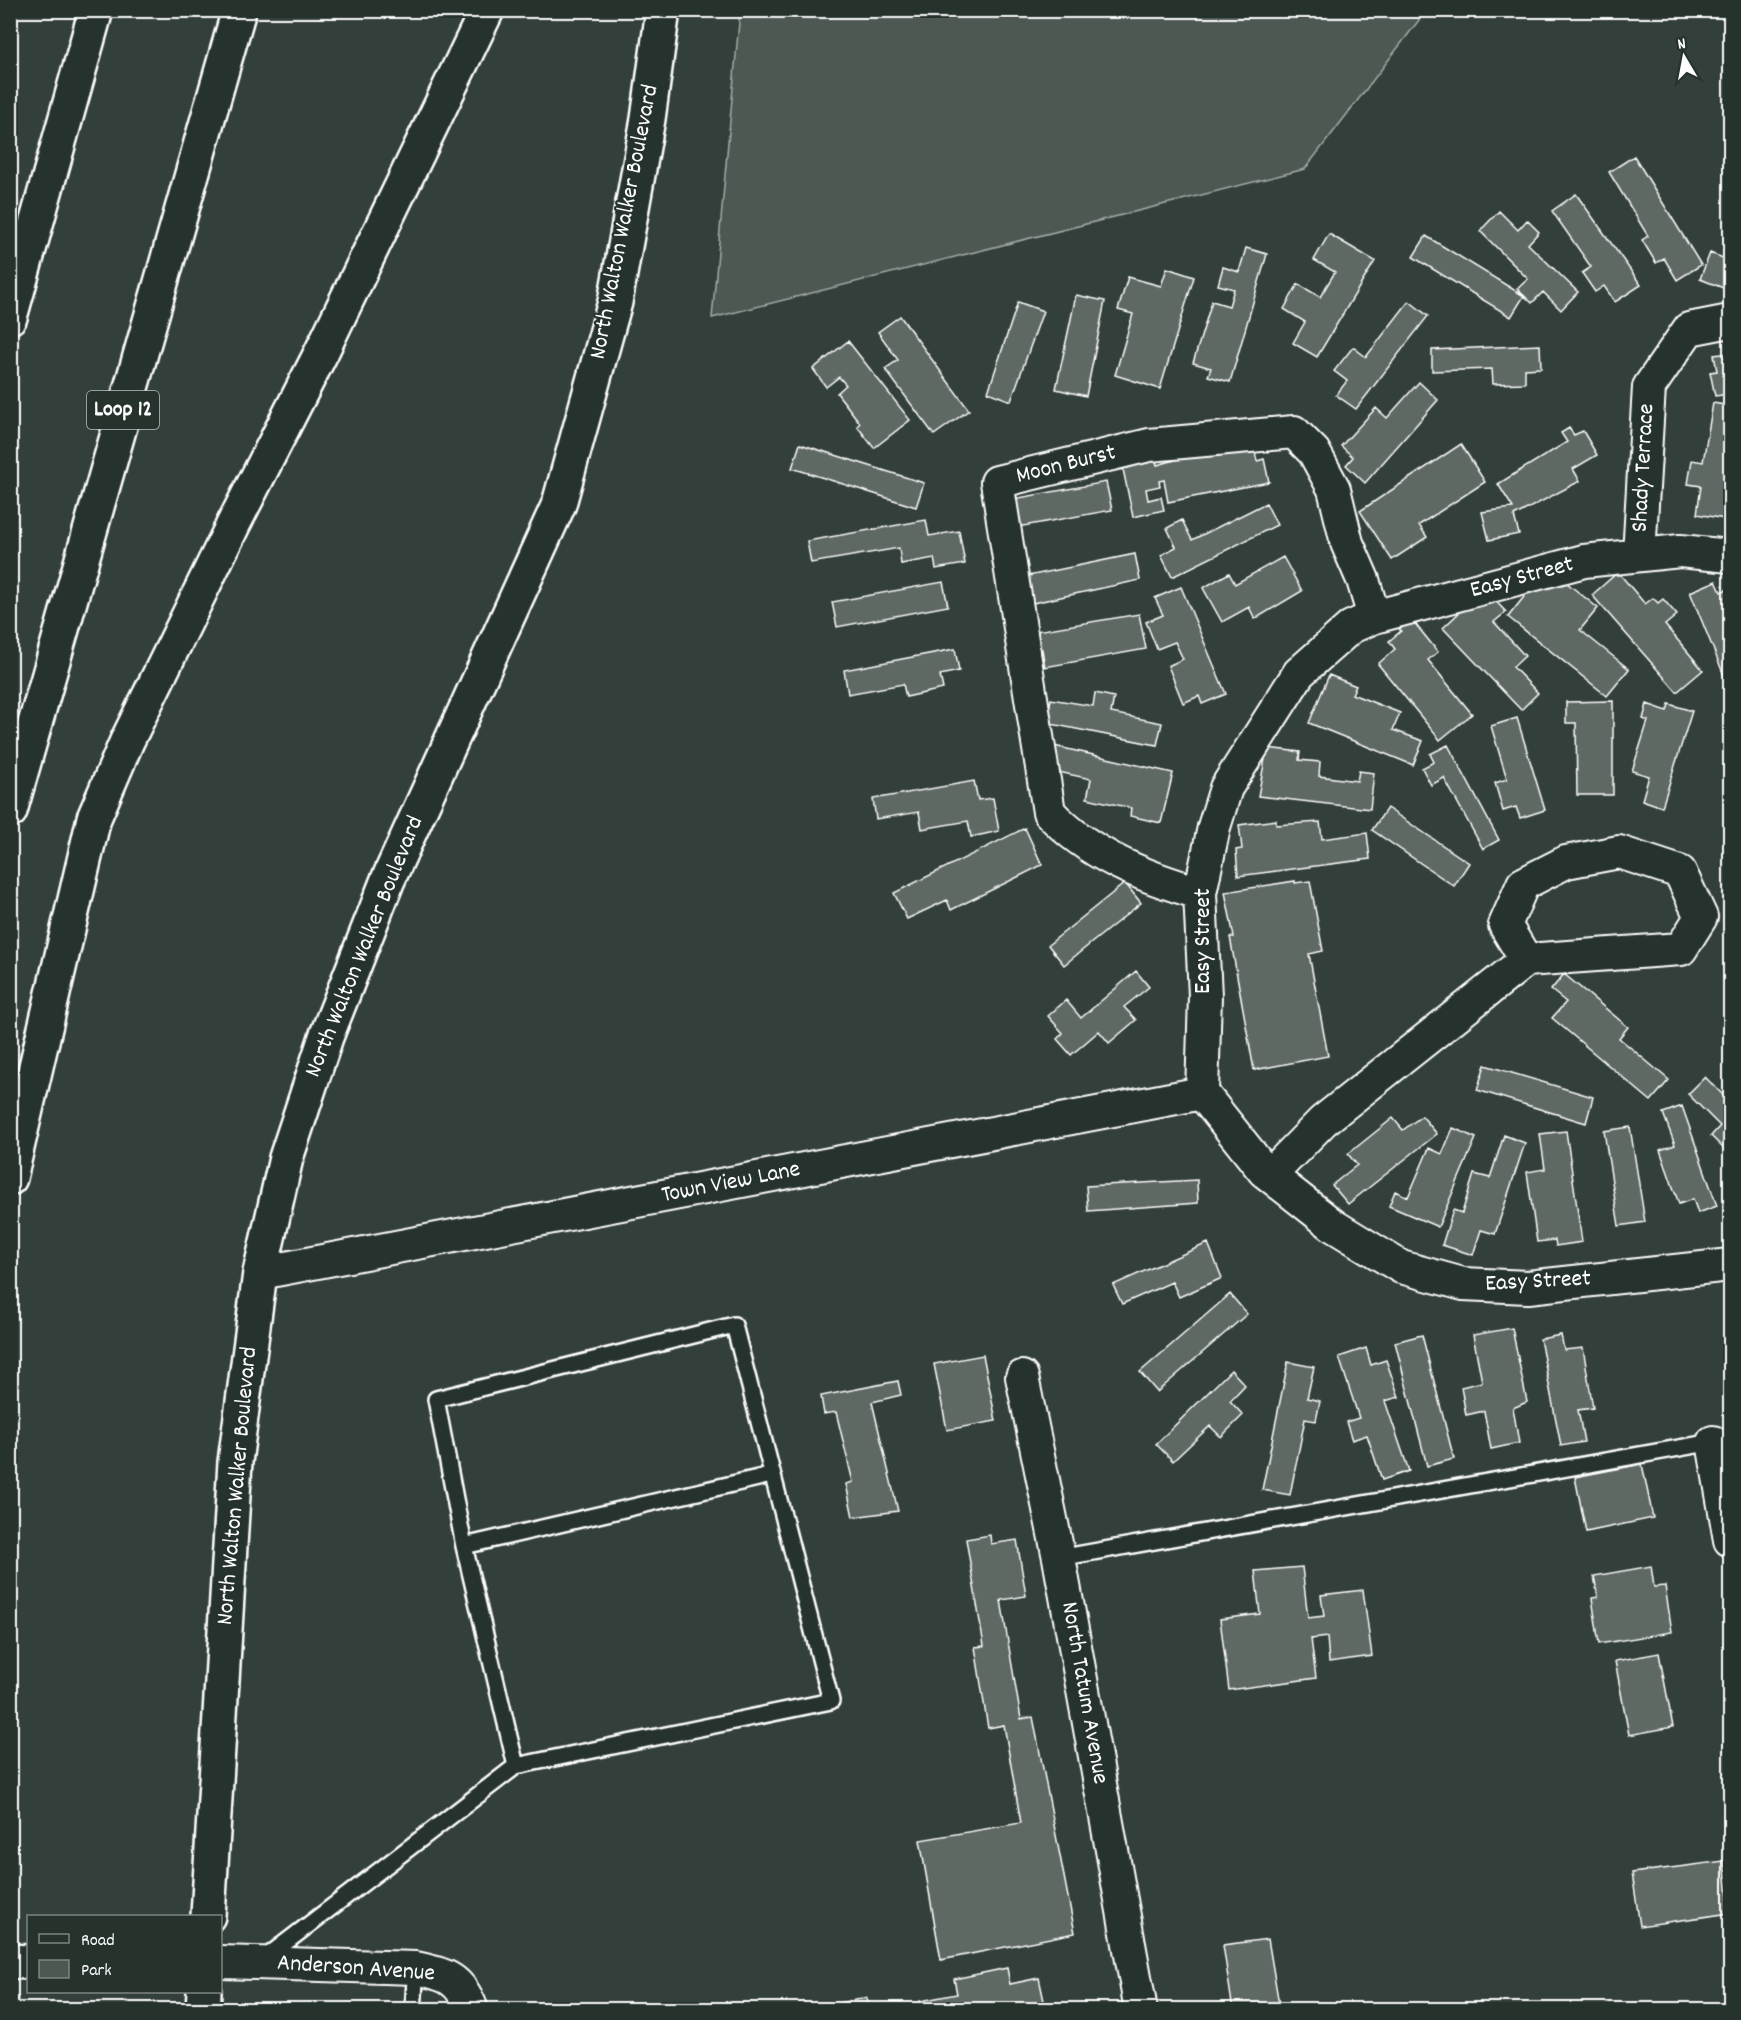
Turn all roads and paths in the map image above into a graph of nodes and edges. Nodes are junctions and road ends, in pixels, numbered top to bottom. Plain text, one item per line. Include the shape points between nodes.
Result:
1 (240, 10) edge
2 (487, 10) edge
3 (663, 10) edge
4 (96, 11) edge
5 (10, 317) edge
6 (1731, 321) edge
7 (1639, 555) junction
8 (1731, 556) edge
9 (1374, 617) junction
10 (10, 811) edge
11 (1200, 893) junction
12 (1526, 960) junction
13 (1202, 1093) junction
14 (1270, 1175) junction
15 (10, 1178) edge
16 (1731, 1265) edge
17 (260, 1273) junction
18 (1022, 1377) dead end
19 (1713, 1442) joint
20 (771, 1475) junction
21 (1731, 1540) edge
22 (464, 1545) junction
23 (1059, 1558) junction
24 (516, 1766) junction
25 (208, 1915) edge
26 (10, 1962) edge
27 (27, 1962) edge
28 (222, 1962) edge
29 (259, 1963) junction
30 (416, 1968) junction
31 (204, 1993) edge
32 (203, 2010) edge
33 (413, 2010) edge
34 (472, 2010) edge
35 (1141, 2010) edge

1 - 10 main road, Loop 12
2 - 15 main road via 127,741 94,818
3 - 17 main road, North Walton Walker Boulevard via 615,302 559,504 387,882 326,1036 286,1158
4 - 5 main road
6 - 7 street, Shady Terrace via 1689,329 1649,387
7 - 8 street, Easy Street via 1680,551
7 - 9 street, Easy Street via 1584,561
9 - 11 street, Easy Street via 1352,627 1299,673 1226,788
9 - 11 street, Moon Burst via 1347,543 1334,489 1314,452 1294,432 1149,445 997,482 1048,812 1105,858
11 - 13 street, Easy Street via 1205,996
12 - 12 street via 1681,949 1701,917 1680,872 1619,852 1566,862 1523,884 1505,925
12 - 14 street via 1323,1121
13 - 14 street, Easy Street
13 - 17 street, Town View Lane
14 - 16 street, Easy Street via 1334,1226 1401,1267 1463,1284 1528,1287
17 - 25 main road, North Walton Walker Boulevard via 235,1461
18 - 23 street, North Tatum Avenue
19 - 21 street
19 - 23 lane
20 - 22 lane
20 - 22 lane via 734,1325 436,1399
20 - 24 lane via 831,1701
22 - 24 lane
23 - 35 street, North Tatum Avenue
24 - 29 lane
26 - 27 main road
28 - 29 street, Anderson Avenue
29 - 30 street, Anderson Avenue
30 - 33 lane
30 - 34 street, Anderson Avenue via 444,1974 463,1988
31 - 32 main road

